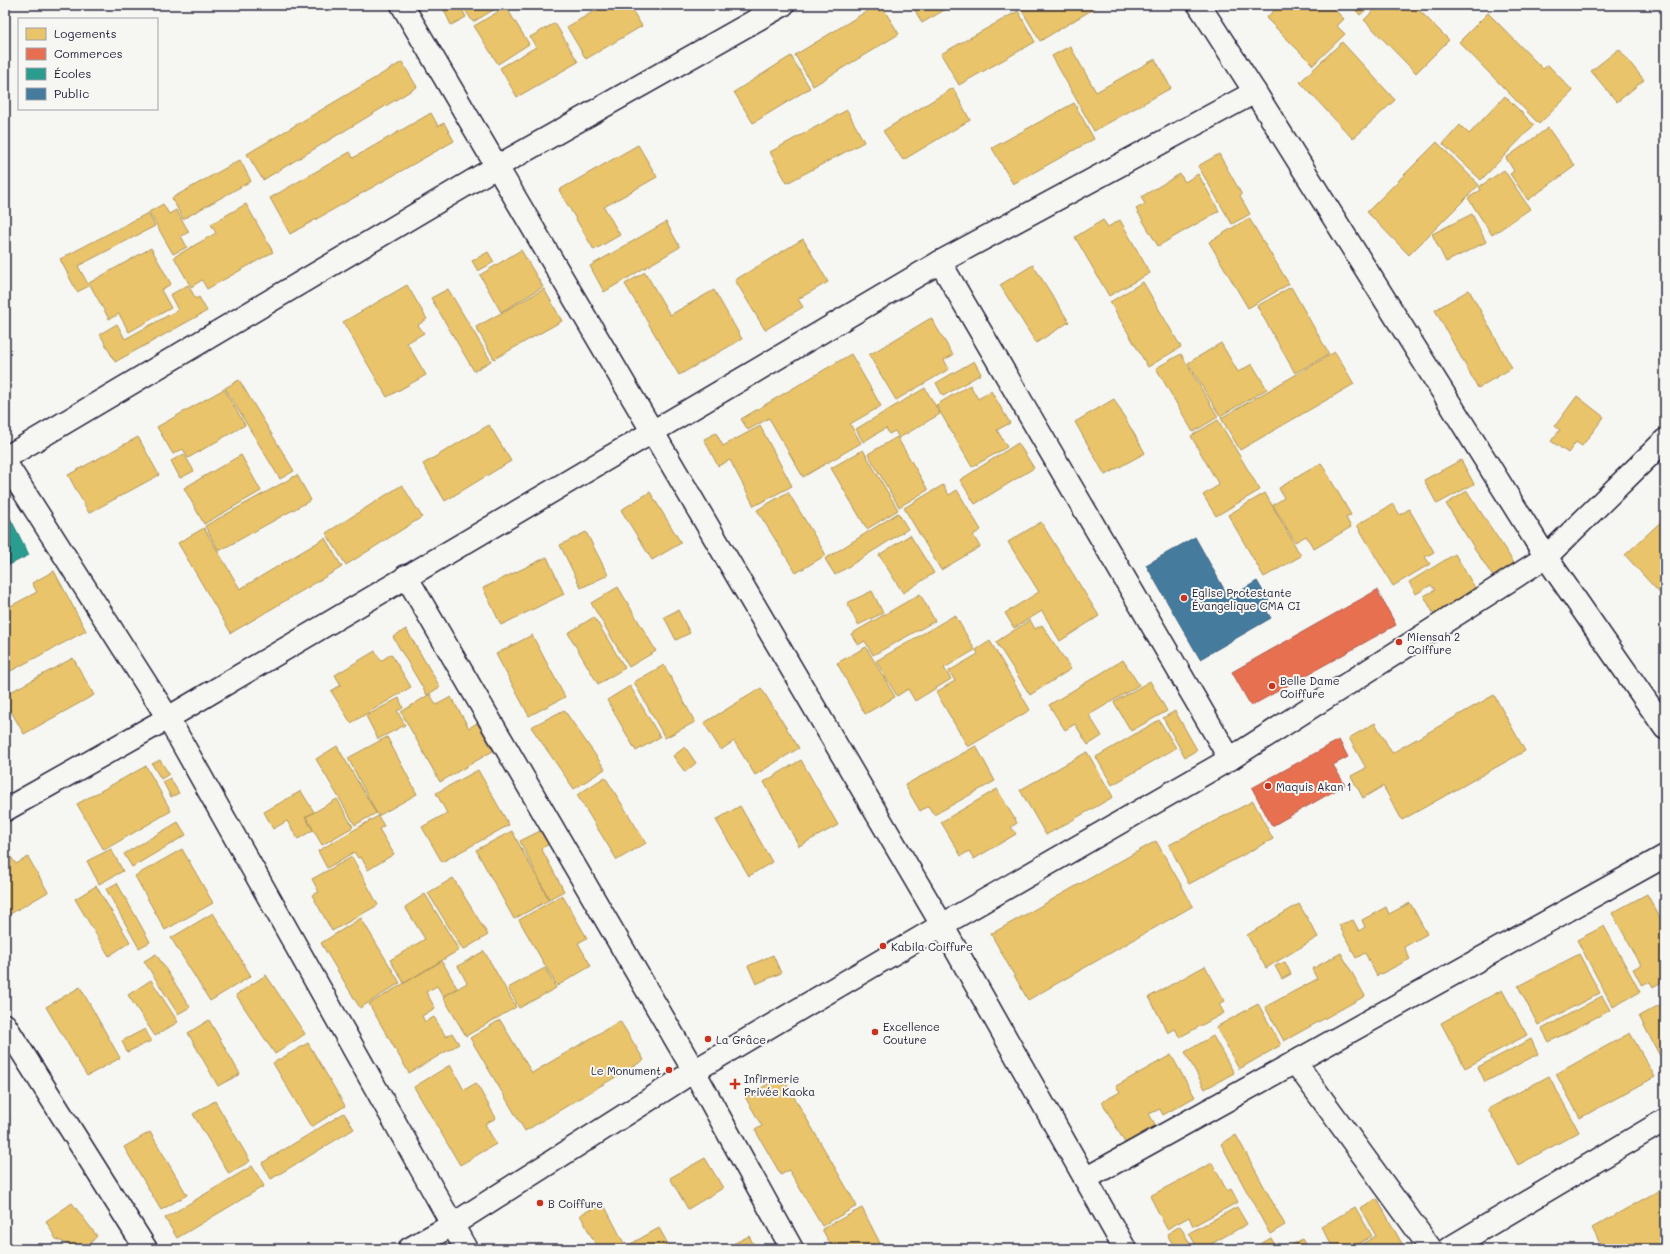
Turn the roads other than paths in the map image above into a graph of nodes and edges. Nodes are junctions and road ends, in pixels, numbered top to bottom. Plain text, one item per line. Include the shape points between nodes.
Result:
1 (402, 5) edge
2 (783, 5) edge
3 (1199, 5) edge
4 (1255, 92) junction
5 (496, 167) junction
6 (940, 262) junction
7 (652, 433) junction
8 (1665, 440) edge
9 (5, 458) edge
10 (5, 462) edge
11 (1546, 557) junction
12 (406, 576) junction
13 (168, 718) junction
14 (1665, 728) edge
15 (1230, 759) junction
16 (5, 810) edge
17 (1665, 856) edge
18 (942, 925) junction
19 (5, 1025) edge
20 (1294, 1062) junction
21 (694, 1071) junction
22 (1665, 1120) edge
23 (1085, 1179) junction
24 (452, 1225) junction
25 (146, 1249) edge
26 (409, 1249) edge
27 (466, 1249) edge
28 (792, 1249) edge
29 (1125, 1249) edge
30 (1431, 1249) edge
31 (1448, 1249) edge

1 - 5 street
2 - 5 street
3 - 4 street
4 - 6 street
4 - 11 street
5 - 7 street
5 - 9 street
6 - 7 street
6 - 15 street
7 - 12 street
7 - 18 street
8 - 11 street
10 - 13 street
11 - 14 street
11 - 15 street
12 - 13 street
12 - 21 street
13 - 16 street
13 - 24 street
15 - 18 street
17 - 20 street
18 - 21 street
18 - 23 street
19 - 25 street
20 - 23 street
20 - 30 street
21 - 24 street
21 - 28 street
22 - 31 street
23 - 29 street
24 - 26 street
24 - 27 street

